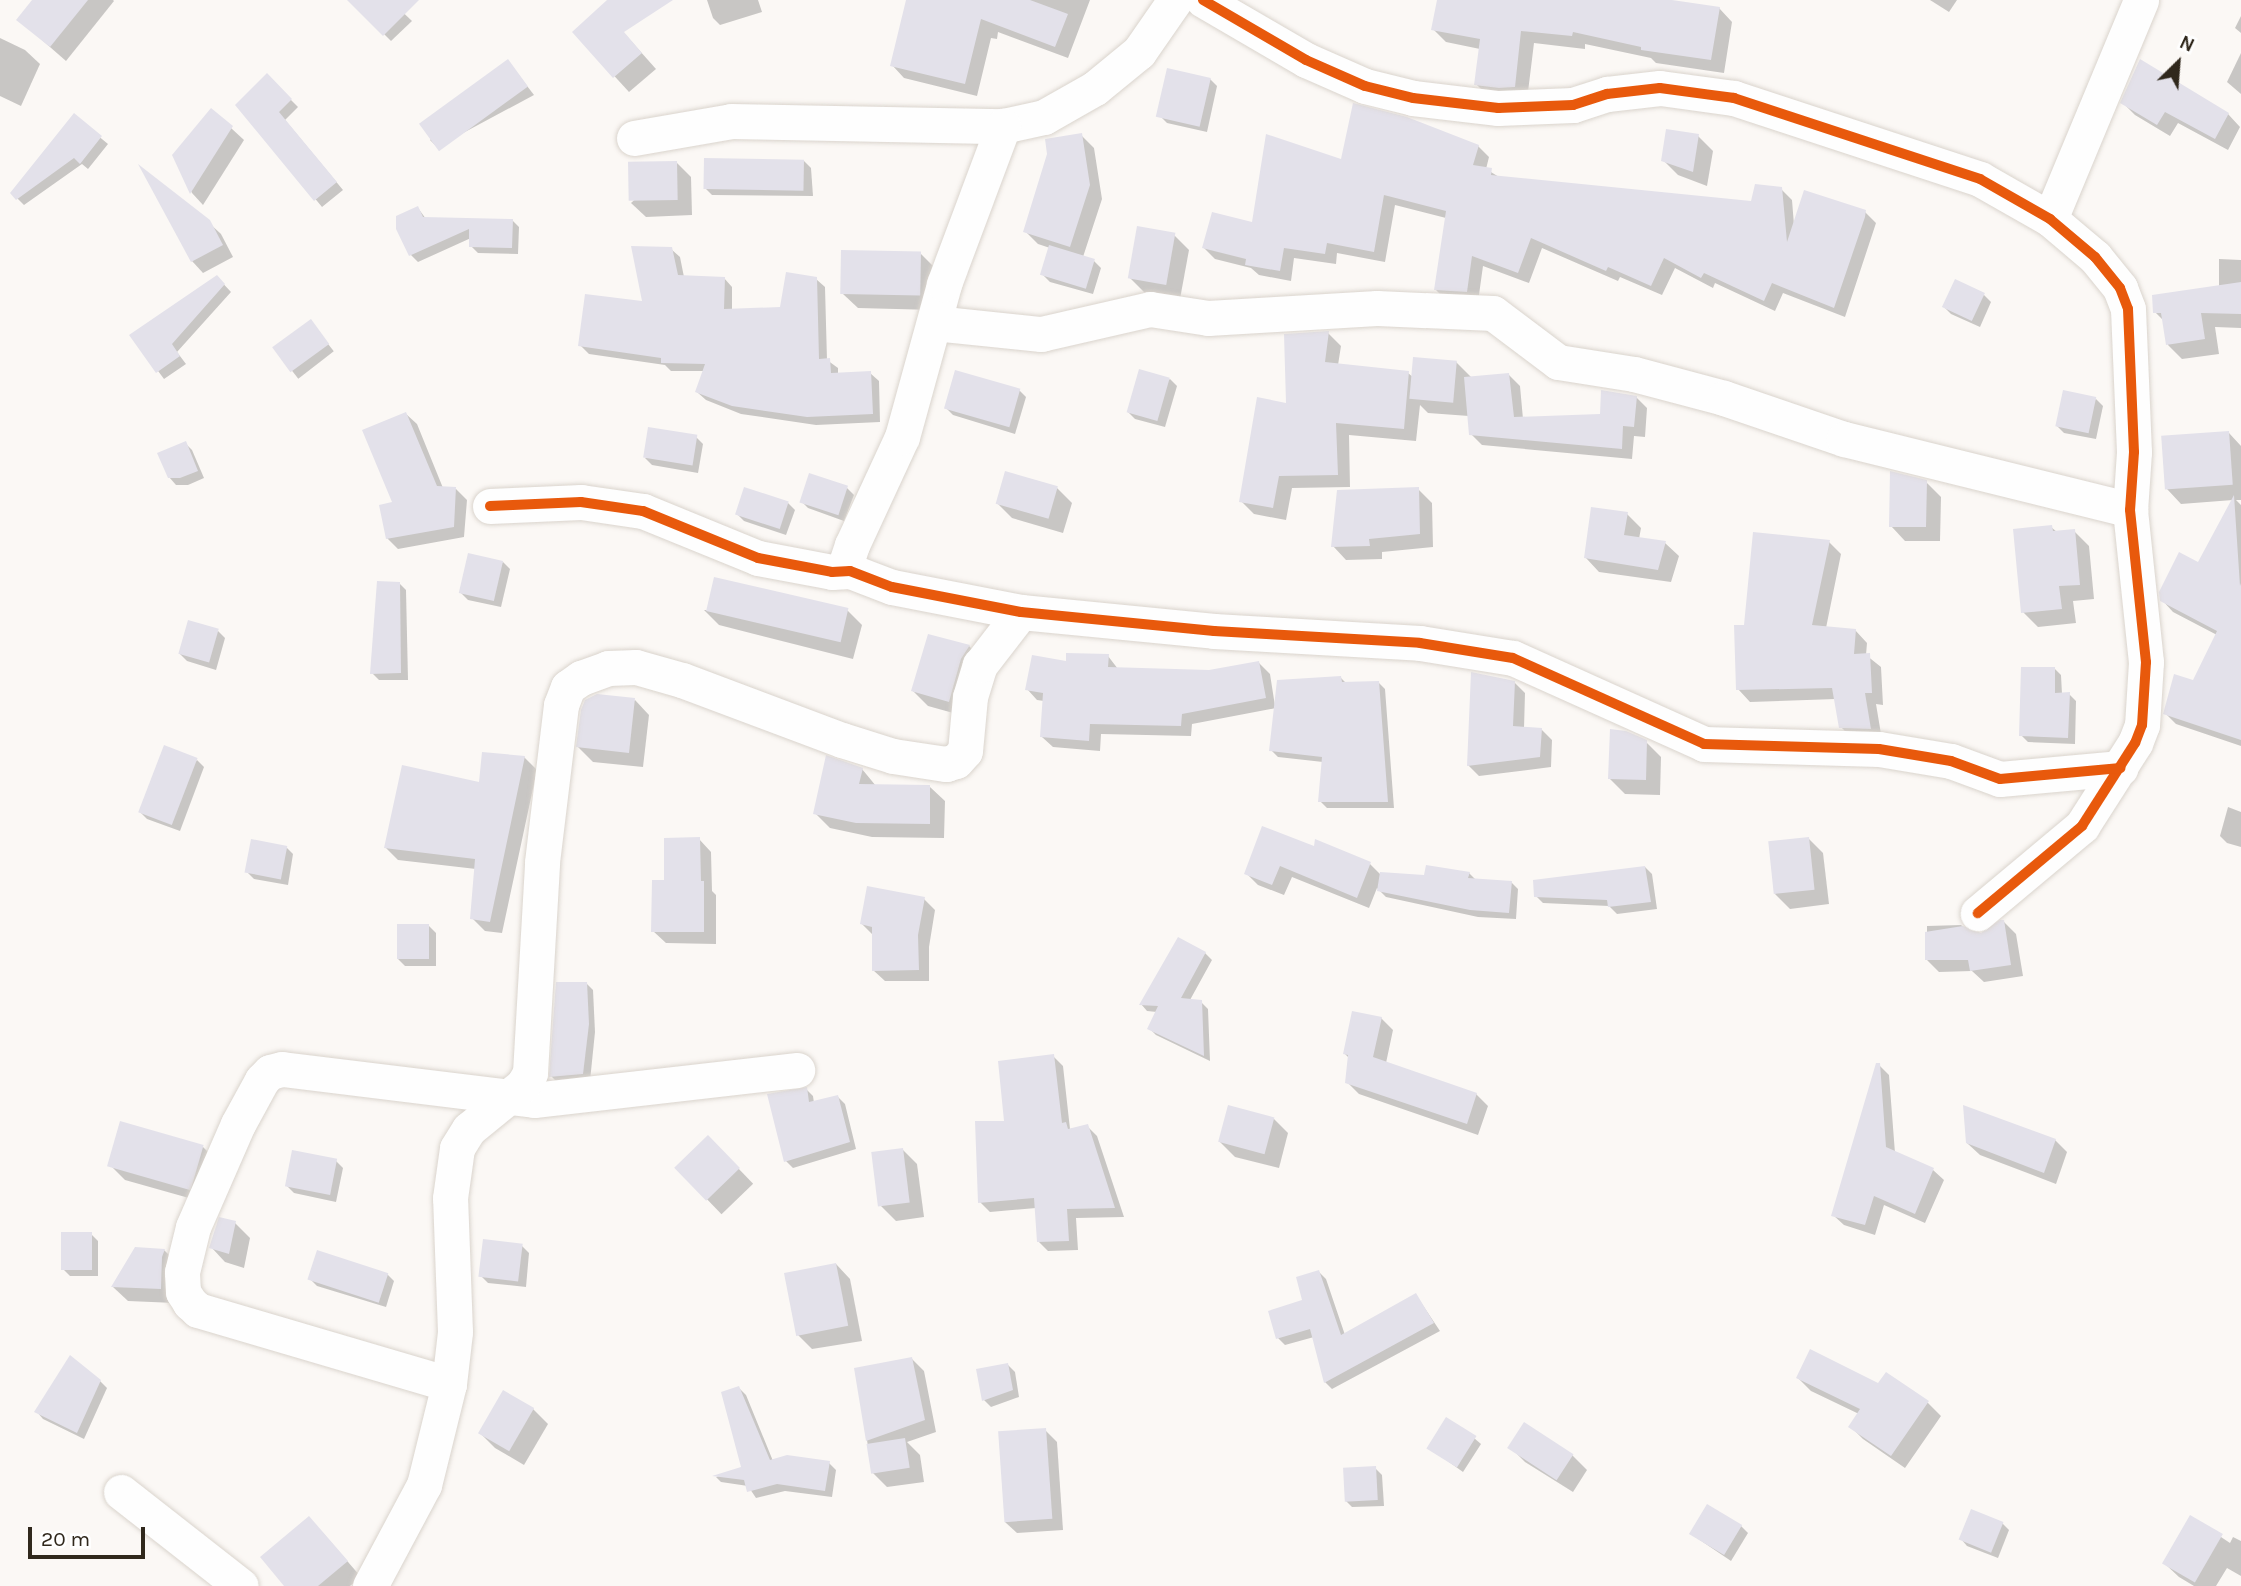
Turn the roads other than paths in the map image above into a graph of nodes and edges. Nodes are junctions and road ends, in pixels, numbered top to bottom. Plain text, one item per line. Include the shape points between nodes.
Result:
1 (1175, 0) edge
2 (1203, 0) edge
3 (2141, 0) edge
4 (1003, 126) junction
5 (634, 138) dead end
6 (2050, 219) junction
7 (934, 323) junction
8 (490, 506) dead end
9 (2130, 510) junction
10 (850, 571) junction
11 (1021, 612) junction
12 (2120, 768) junction
13 (1978, 913) dead end
14 (797, 1070) dead end
15 (506, 1098) junction
16 (449, 1384) junction
17 (121, 1492) dead end
18 (241, 1586) edge
19 (370, 1586) edge

1 - 4 street via 1139,52 1095,88 1044,117
2 - 6 street via 1306,60 1365,86 1413,98 1498,108 1573,105 1607,94 1660,88 1734,98 1980,179
3 - 6 street
4 - 5 street via 731,121
4 - 7 street
6 - 9 street via 2095,257 2120,288 2128,309 2133,452
7 - 9 street via 1041,334 1150,309 1208,318 1377,308 1493,313 1559,362 1634,374 1724,398 1844,439
7 - 10 street via 902,437 852,545 847,560
8 - 10 street via 613,505 643,511 758,558 832,572
9 - 12 street via 2146,702 2136,743
10 - 11 street via 892,587
11 - 12 street via 1214,631 1420,643 1513,658 1704,744 1879,749 1951,761 2000,779
11 - 15 street via 973,679 965,751 957,761 946,764 894,756 842,740 636,667 608,668 568,687 561,705 542,862 532,1061 523,1085
12 - 13 street via 2082,826
14 - 15 street via 570,1096
15 - 16 street via 469,1129 457,1148 450,1198 455,1332
15 - 16 street via 282,1069 270,1072 219,1164 193,1227 182,1272 183,1292 198,1310
16 - 19 street via 424,1485
17 - 18 street

